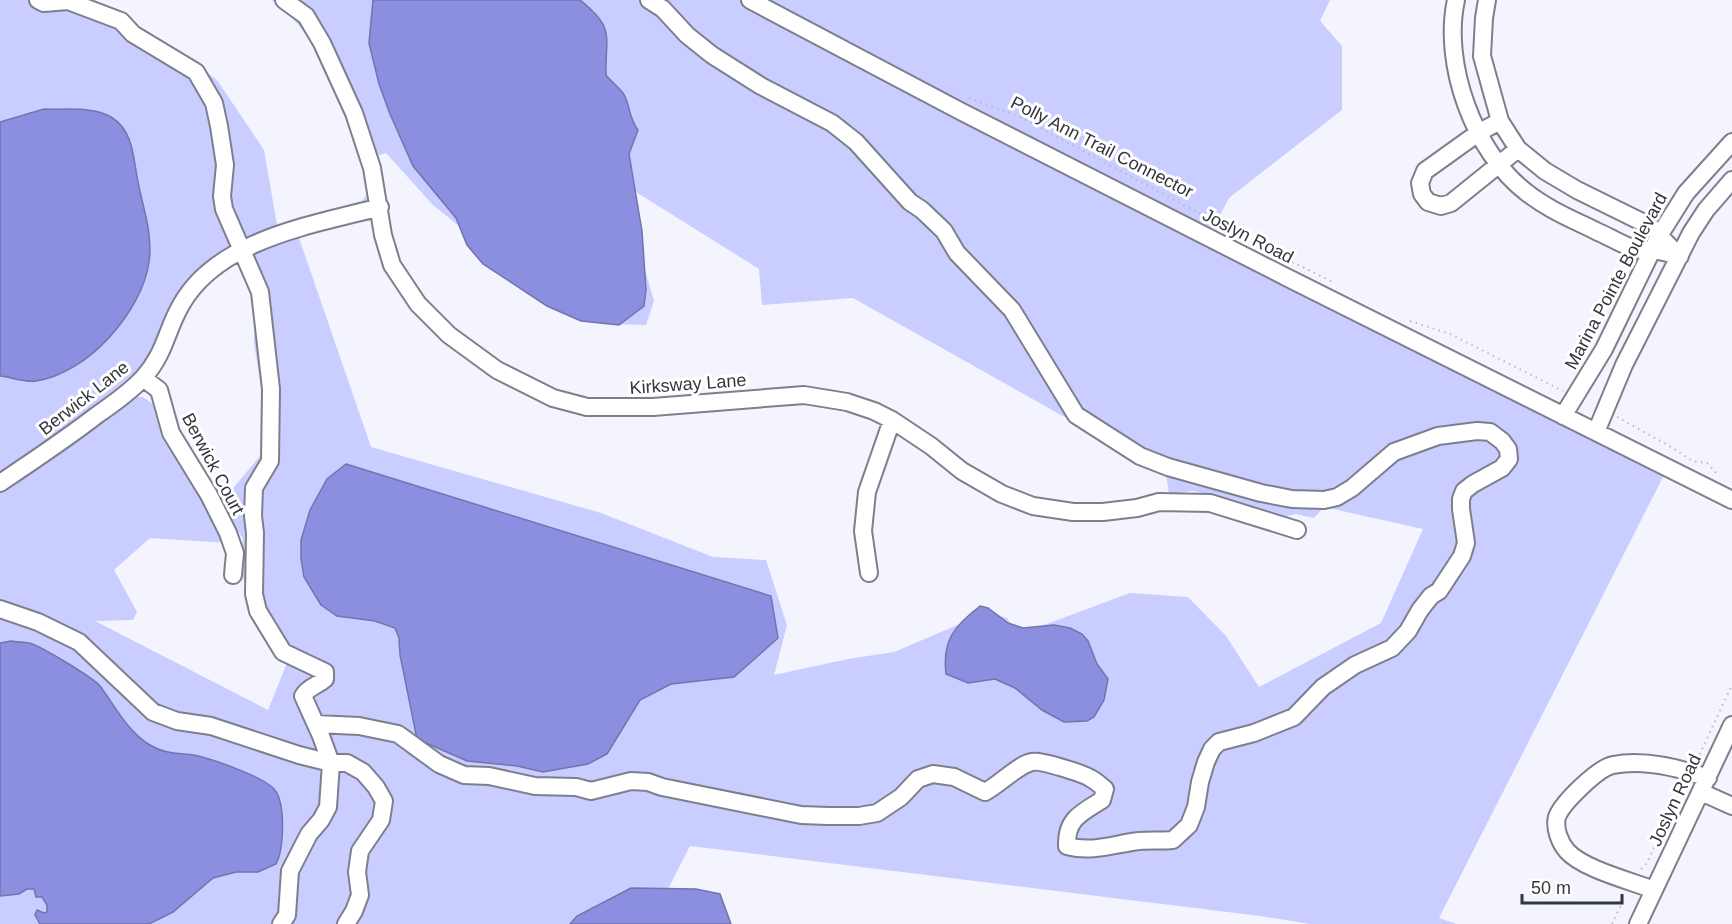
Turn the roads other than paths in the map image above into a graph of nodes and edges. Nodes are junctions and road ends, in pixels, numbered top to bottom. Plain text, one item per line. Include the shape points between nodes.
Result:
1 (38, 0) edge
2 (284, 0) edge
3 (649, 0) edge
4 (750, 0) edge
5 (1456, 0) edge
6 (1487, 0) edge
7 (1500, 121) junction
8 (1478, 133) junction
9 (1732, 142) edge
10 (1518, 149) junction
11 (1499, 165) junction
12 (1732, 180) edge
13 (380, 207) junction
14 (1655, 243) junction
15 (242, 250) junction
16 (1680, 256) junction
17 (143, 378) junction
18 (1563, 416) junction
19 (892, 420) junction
20 (1596, 432) junction
21 (0, 483) edge
22 (1732, 500) edge
23 (1297, 530) dead end
24 (869, 573) dead end
25 (233, 575) dead end
26 (0, 609) edge
27 (316, 724) junction
28 (1732, 725) edge
29 (331, 763) junction
30 (1704, 785) junction
31 (1732, 806) edge
32 (1654, 890) junction
33 (281, 924) edge
34 (346, 924) edge
35 (1638, 924) edge

1 - 15 street via 68,1 121,21 134,34 196,72 214,104 225,165 224,209
2 - 13 street, Kirksway Lane via 306,16 322,43 363,140
3 - 27 street via 712,55 832,123 856,142 910,202 944,231 957,253 1012,310 1076,415 1140,456 1261,493 1324,500 1352,488 1394,452 1437,436 1490,432 1508,449 1509,459 1502,468 1464,491 1461,509 1466,543 1462,556 1408,632 1392,648 1355,665 1323,687 1294,717 1219,742 1206,762 1189,825 1173,840 1080,850 1067,846 1070,824 1101,800 1105,789 1088,776 1042,763 1032,762 1012,772 985,792 954,777 933,774 918,779 902,797 877,813 828,816 779,811 648,782 631,781 591,791 464,775 439,764 398,735 358,726
4 - 18 street, Joslyn Road via 962,112
5 - 8 street via 1455,58 1461,92
6 - 7 street via 1482,56
7 - 8 street
7 - 10 street
8 - 11 street
8 - 11 street via 1425,171 1420,183 1422,194 1428,202 1441,206
9 - 14 street, Marina Pointe Boulevard via 1686,193
10 - 11 street
10 - 14 street via 1577,190 1650,226
11 - 14 street via 1526,192 1562,214 1637,250
12 - 16 street via 1706,210
13 - 15 street, Berwick Lane via 284,233
13 - 19 street, Kirksway Lane via 392,265 418,304 449,335 497,370 553,398 587,408 620,408 804,395 847,402
14 - 16 street
14 - 18 street, Marina Pointe Boulevard via 1604,349
15 - 17 street, Berwick Lane via 202,276 181,305 161,354
15 - 27 street via 260,292 271,404 270,461 254,488 254,594 258,611 283,652 326,672 325,679 307,689 303,696
16 - 20 street via 1624,366
17 - 21 street, Berwick Lane
17 - 25 street, Berwick Court via 159,390 171,433 228,533 235,553
18 - 20 street, Joslyn Road
19 - 23 street, Kirksway Lane via 962,471 1033,506 1072,513 1137,508 1159,502 1210,503
19 - 24 street via 867,492 863,531
20 - 22 street, Joslyn Road
26 - 29 street via 79,642 153,712
27 - 29 street
28 - 30 street, Joslyn Road
29 - 33 street via 328,807 290,871 287,915
29 - 34 street via 347,763 363,772 384,801 381,820 360,851 360,895
30 - 31 street
30 - 32 street, Joslyn Road
30 - 32 street via 1688,772 1626,763 1610,766 1566,803 1557,819 1559,839 1568,852 1585,864
32 - 35 street, Joslyn Road

